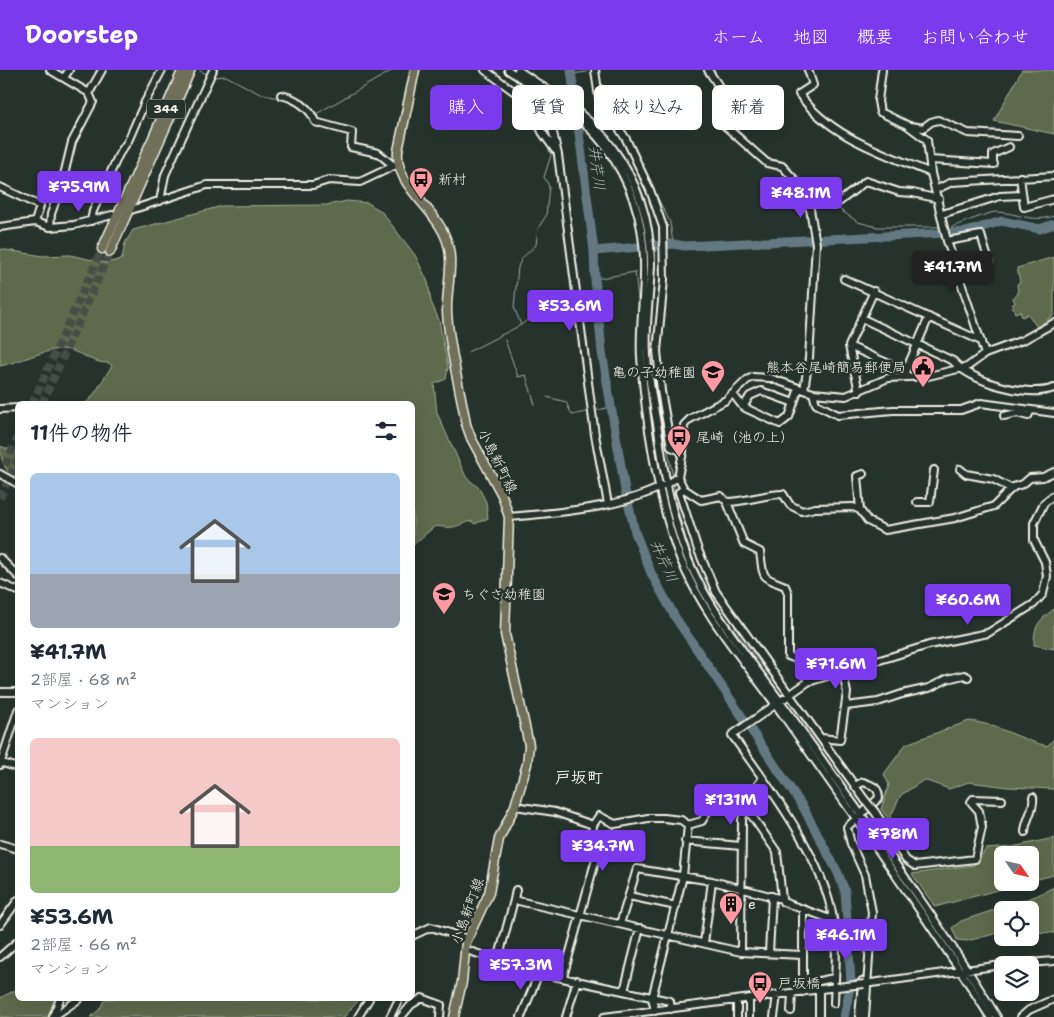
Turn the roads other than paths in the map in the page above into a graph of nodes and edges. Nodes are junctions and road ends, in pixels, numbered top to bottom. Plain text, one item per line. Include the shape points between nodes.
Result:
1 (50, 70) edge
2 (69, 70) edge
3 (102, 70) edge
4 (162, 70) edge
5 (179, 70) edge
6 (183, 70) edge
7 (190, 70) edge
8 (195, 70) edge
9 (213, 70) edge
10 (416, 70) edge
11 (485, 70) edge
12 (508, 70) edge
13 (518, 70) edge
14 (595, 70) edge
15 (708, 70) edge
16 (808, 70) edge
17 (882, 70) edge
18 (64, 78) junction
19 (531, 85) edge
20 (535, 85) edge
21 (89, 93) junction
22 (281, 95) dead end
23 (174, 107) junction
24 (584, 117) edge
25 (907, 125) junction
26 (553, 130) edge
27 (1003, 136) junction
28 (1018, 136) dead end
29 (148, 148) junction
30 (558, 155) junction
31 (930, 160) junction
32 (396, 165) junction
33 (931, 173) junction
34 (1054, 176) edge
35 (1020, 178) junction
36 (0, 187) edge
37 (935, 190) junction
38 (1021, 195) junction
39 (805, 198) junction
40 (939, 199) junction
41 (1054, 199) edge
42 (160, 201) junction
43 (131, 210) dead end
44 (942, 214) junction
45 (112, 215) dead end
46 (91, 221) junction
47 (36, 222) junction
48 (0, 227) edge
49 (50, 227) junction
50 (947, 241) junction
51 (102, 248) tunnel mouth
52 (110, 252) tunnel mouth
53 (957, 271) junction
54 (844, 279) dead end
55 (874, 291) junction
56 (929, 316) junction
57 (861, 318) junction
58 (1054, 324) edge
59 (981, 341) junction
60 (917, 345) junction
61 (849, 346) junction
62 (985, 354) junction
63 (959, 369) junction
64 (904, 374) junction
65 (1054, 388) edge
66 (802, 389) junction
67 (859, 392) junction
68 (733, 394) junction
69 (813, 394) junction
70 (794, 403) junction
71 (744, 407) junction
72 (15, 408) edge
73 (0, 409) edge
74 (1031, 410) junction
75 (1054, 413) edge
76 (1004, 416) dead end
77 (684, 452) junction
78 (960, 469) dead end
79 (934, 470) dead end
80 (1054, 472) edge
81 (0, 474) edge
82 (863, 474) dead end
83 (678, 477) junction
84 (15, 482) edge
85 (663, 486) junction
86 (684, 489) junction
87 (1012, 489) junction
88 (1054, 495) edge
89 (727, 502) junction
90 (917, 502) dead end
91 (609, 504) junction
92 (860, 510) junction
93 (509, 518) junction
94 (698, 550) junction
95 (686, 556) junction
96 (0, 558) edge
97 (15, 573) edge
98 (0, 583) edge
99 (15, 590) edge
100 (732, 617) junction
101 (726, 624) junction
102 (843, 672) junction
103 (968, 677) dead end
104 (808, 682) junction
105 (0, 692) edge
106 (15, 692) edge
107 (791, 694) junction
108 (780, 701) junction
109 (846, 706) junction
110 (15, 719) edge
111 (821, 738) junction
112 (0, 763) edge
113 (15, 767) edge
114 (762, 780) junction
115 (855, 786) junction
116 (1033, 797) dead end
117 (1002, 800) dead end
118 (515, 806) junction
119 (745, 806) junction
120 (858, 816) junction
121 (593, 825) junction
122 (688, 825) junction
123 (1025, 832) dead end
124 (685, 841) junction
125 (0, 844) edge
126 (741, 846) junction
127 (15, 848) edge
128 (683, 876) junction
129 (712, 881) junction
130 (740, 888) junction
131 (516, 890) dead end
132 (629, 896) junction
133 (772, 896) junction
134 (782, 899) junction
135 (514, 900) junction
136 (871, 902) junction
137 (15, 904) edge
138 (676, 906) junction
139 (803, 910) junction
140 (580, 916) junction
141 (834, 920) junction
142 (1, 922) edge
143 (620, 924) junction
144 (640, 928) junction
145 (670, 934) junction
146 (415, 935) edge
147 (468, 938) junction
148 (704, 943) junction
149 (15, 944) edge
150 (466, 950) junction
151 (741, 952) junction
152 (769, 954) junction
153 (802, 955) junction
154 (0, 957) edge
155 (498, 960) junction
156 (1054, 961) edge
157 (1039, 962) edge
158 (994, 966) edge
159 (962, 970) junction
160 (539, 973) junction
161 (563, 977) junction
162 (834, 978) junction
163 (577, 980) junction
164 (865, 984) junction
165 (836, 987) junction
166 (819, 989) junction
167 (803, 990) junction
168 (624, 991) junction
169 (792, 993) junction
170 (777, 995) junction
171 (652, 998) junction
172 (749, 998) junction
173 (1054, 998) edge
174 (738, 1000) junction
175 (59, 1001) edge
176 (76, 1001) edge
177 (368, 1001) edge
178 (398, 1001) edge
179 (834, 1003) dead end
180 (986, 1006) junction
181 (670, 1009) junction
182 (655, 1011) junction
183 (791, 1011) dead end
184 (53, 1017) edge
185 (358, 1017) edge
186 (390, 1017) edge
187 (401, 1017) edge
188 (440, 1017) edge
189 (454, 1017) edge
190 (521, 1017) edge
191 (566, 1017) edge
192 (604, 1017) edge
193 (738, 1017) edge
194 (749, 1017) edge
195 (774, 1017) edge
196 (819, 1017) edge
197 (859, 1017) edge
198 (865, 1017) edge
199 (990, 1017) edge
200 (997, 1017) edge
201 (1022, 1017) edge

1 - 18 street
2 - 18 street
3 - 21 street
4 - 46 street via 119,154
5 - 29 main road
6 - 29 highway, 344
7 - 23 highway, 344
8 - 23 main road
9 - 42 street via 165,175
10 - 32 main road
11 - 30 street via 530,104 542,132
12 - 19 street
13 - 20 street
14 - 77 street via 599,98 626,139 659,210 664,241 657,351 661,391 671,446
15 - 39 street via 728,100 722,120 724,125 767,163 782,166
16 - 33 street via 814,85 799,94 812,112 861,144
17 - 25 street via 878,101 880,112
18 - 21 street
21 - 49 street via 93,102 72,142
22 - 32 street via 309,110 315,122 352,132 351,147 378,153
23 - 52 main road
24 - 85 street via 623,163 641,200 647,264 647,354
25 - 27 street via 923,128 938,120 968,133
25 - 31 street via 927,140
26 - 30 street
27 - 28 street
27 - 31 street via 1007,148 993,154 994,164
29 - 51 main road
30 - 91 street via 595,435
31 - 33 street
32 - 42 street via 360,182 329,180 313,185 207,185
32 - 93 main road, 小島新町線 via 448,243 447,311 466,424 502,495
33 - 37 street
34 - 35 street
35 - 37 street via 952,182
35 - 38 street
36 - 47 street via 40,206
37 - 40 street
38 - 41 street via 1024,207
38 - 44 street via 1000,196
39 - 40 street via 818,194 839,202 866,181 899,192
39 - 66 street via 816,244 809,358
40 - 44 street
42 - 43 street
44 - 50 street
45 - 46 street
46 - 49 street
47 - 48 street
47 - 49 street
50 - 53 street
50 - 53 street via 981,235 988,262
53 - 59 street
54 - 55 street
55 - 56 street
55 - 57 street
56 - 59 street
56 - 60 street
57 - 60 street
57 - 61 street
58 - 62 street
59 - 62 street
60 - 63 street via 953,361
60 - 64 street
61 - 64 street
61 - 67 street
62 - 63 street
63 - 64 street via 928,376
63 - 65 street via 1002,386 1030,392
64 - 67 street
66 - 68 street via 760,376 747,380
66 - 69 street
66 - 70 street
67 - 69 street via 836,396
68 - 71 street
68 - 77 street via 684,425
69 - 74 street via 816,404 838,415 893,410 961,410 981,403
70 - 71 street via 761,391 750,396
70 - 71 street via 789,417 780,424
72 - 73 street
74 - 75 street
74 - 76 street via 1028,416 1017,413
77 - 83 street
78 - 87 street via 966,474 994,479
79 - 90 street via 930,502
80 - 87 street via 1030,478
81 - 84 street
82 - 92 street via 857,476
83 - 85 street
83 - 86 street
85 - 91 street
85 - 95 street
85 - 108 street via 674,542 691,580 714,618
86 - 89 street via 701,500 721,496
86 - 94 street via 679,492
87 - 92 street via 994,506 955,518 885,530 868,522
88 - 102 street via 1044,503 1034,523 1034,540 1046,562 1048,576 1043,594 1034,604 988,634 928,645
89 - 92 street via 783,494 790,505 802,511 853,507
89 - 104 street via 744,544 760,552 764,575 768,580 786,586 788,656 799,660
91 - 93 street
93 - 118 main road, 小島新町線 via 505,634 529,745
94 - 95 street
94 - 100 street via 707,574
95 - 101 street via 708,599
96 - 97 street
98 - 99 street
100 - 101 street
100 - 107 street
101 - 108 street
102 - 104 street
102 - 109 street
103 - 109 street via 964,674 878,702
104 - 107 street
105 - 106 street
107 - 108 street
107 - 111 street
108 - 114 street via 732,735
108 - 120 street
109 - 111 street via 840,740
110 - 112 street
111 - 115 street
112 - 113 street
114 - 119 street
114 - 141 street via 796,827 826,891
115 - 117 street, bridge via 906,860 915,866 975,859 982,828 979,811 971,802 974,799
115 - 120 street via 863,782 876,787 879,793 879,798
116 - 123 street
118 - 121 street via 555,812
118 - 147 main road, 小島新町線 via 499,839 489,893
119 - 122 street via 712,804 702,821
119 - 126 street
119 - 134 street via 778,852
120 - 136 street via 847,827 847,832
120 - 159 street
121 - 122 street via 599,816 615,824 664,818 681,820
121 - 140 street via 591,848 597,855
122 - 124 street
124 - 126 street
124 - 128 street
125 - 127 street
126 - 130 street
128 - 129 street
128 - 132 street via 636,869
128 - 138 street
129 - 130 street
129 - 148 street
130 - 133 street
130 - 151 street
131 - 135 street
132 - 138 street
132 - 143 street
133 - 134 street
133 - 152 street
134 - 139 street
135 - 140 street
135 - 155 street
136 - 164 street via 872,930
136 - 197 street
137 - 142 street
138 - 145 street
139 - 141 street
139 - 153 street
140 - 143 street
140 - 161 street
141 - 162 street
143 - 144 street
144 - 145 street
144 - 168 street
145 - 148 street
145 - 171 street
146 - 147 street via 431,927
147 - 150 main road, 小島新町線
148 - 151 street
149 - 154 street
150 - 155 street
150 - 189 main road, 小島新町線
151 - 152 street
152 - 153 street
153 - 167 street
155 - 160 street
156 - 157 street
158 - 159 street
159 - 164 street
159 - 180 street
160 - 161 street
160 - 190 street
161 - 163 street
162 - 165 street
162 - 167 street via 809,983
163 - 168 street
163 - 191 street
164 - 165 street, bridge
164 - 198 street
165 - 166 street
165 - 179 street
166 - 167 street
166 - 196 street
167 - 169 street
168 - 171 street
169 - 170 street
169 - 183 street
170 - 172 street
170 - 195 street
171 - 181 street via 670,1001
171 - 182 street
172 - 174 street
172 - 194 street
173 - 201 street
174 - 181 street
174 - 193 street
175 - 184 street
176 - 184 street
177 - 185 street
178 - 186 street
180 - 199 street
180 - 200 street
181 - 182 street
182 - 192 street
187 - 188 street via 422,998 441,1006

